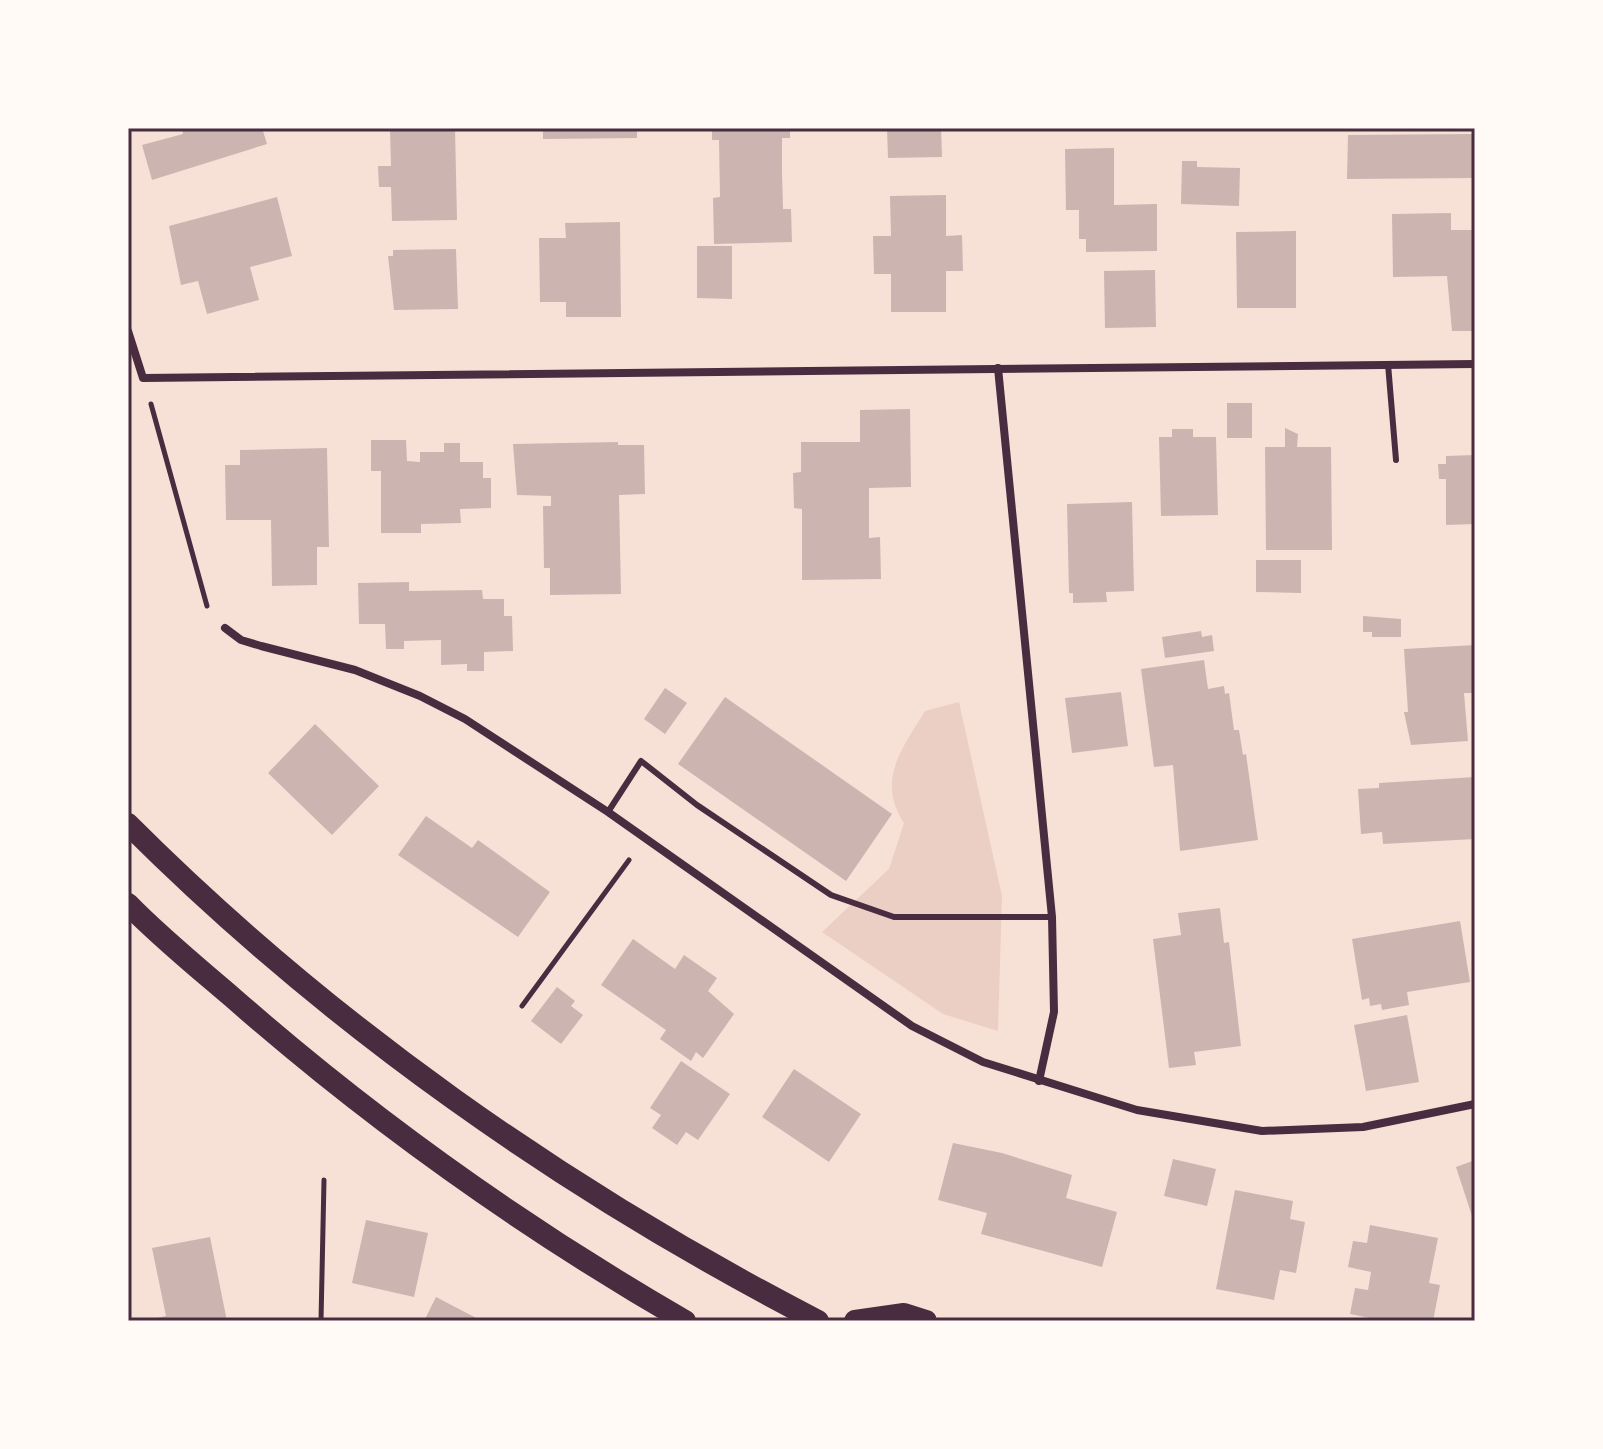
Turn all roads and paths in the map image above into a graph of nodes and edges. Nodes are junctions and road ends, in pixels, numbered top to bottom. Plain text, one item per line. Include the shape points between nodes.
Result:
1 (128, 331) edge
2 (1388, 364) junction
3 (1475, 364) edge
4 (998, 368) junction
5 (150, 401) dead end
6 (1396, 460) dead end
7 (225, 628) joint
8 (608, 812) junction
9 (128, 824) edge
10 (644, 840) junction
11 (128, 904) edge
12 (1052, 917) junction
13 (522, 1006) dead end
14 (1039, 1081) junction
15 (1475, 1104) edge
16 (324, 1180) dead end
17 (321, 1321) edge
18 (685, 1321) edge
19 (818, 1321) edge
20 (855, 1321) edge
21 (926, 1321) edge

1 - 4 street via 143,378
2 - 3 street
2 - 4 street
2 - 6 lane
4 - 12 street
5 - 7 path via 202,592 210,614
7 - 8 street via 241,640 355,670 420,696 510,745
8 - 10 street
8 - 12 lane via 641,761 831,895 894,917
9 - 19 highway via 183,879 437,1088 603,1200
10 - 13 path
10 - 14 street via 912,1026 983,1062
11 - 18 highway via 272,1033 404,1138 544,1236
12 - 14 street via 1054,1012
14 - 15 street via 1137,1110 1262,1131 1363,1127
16 - 17 path
20 - 21 highway via 904,1314

